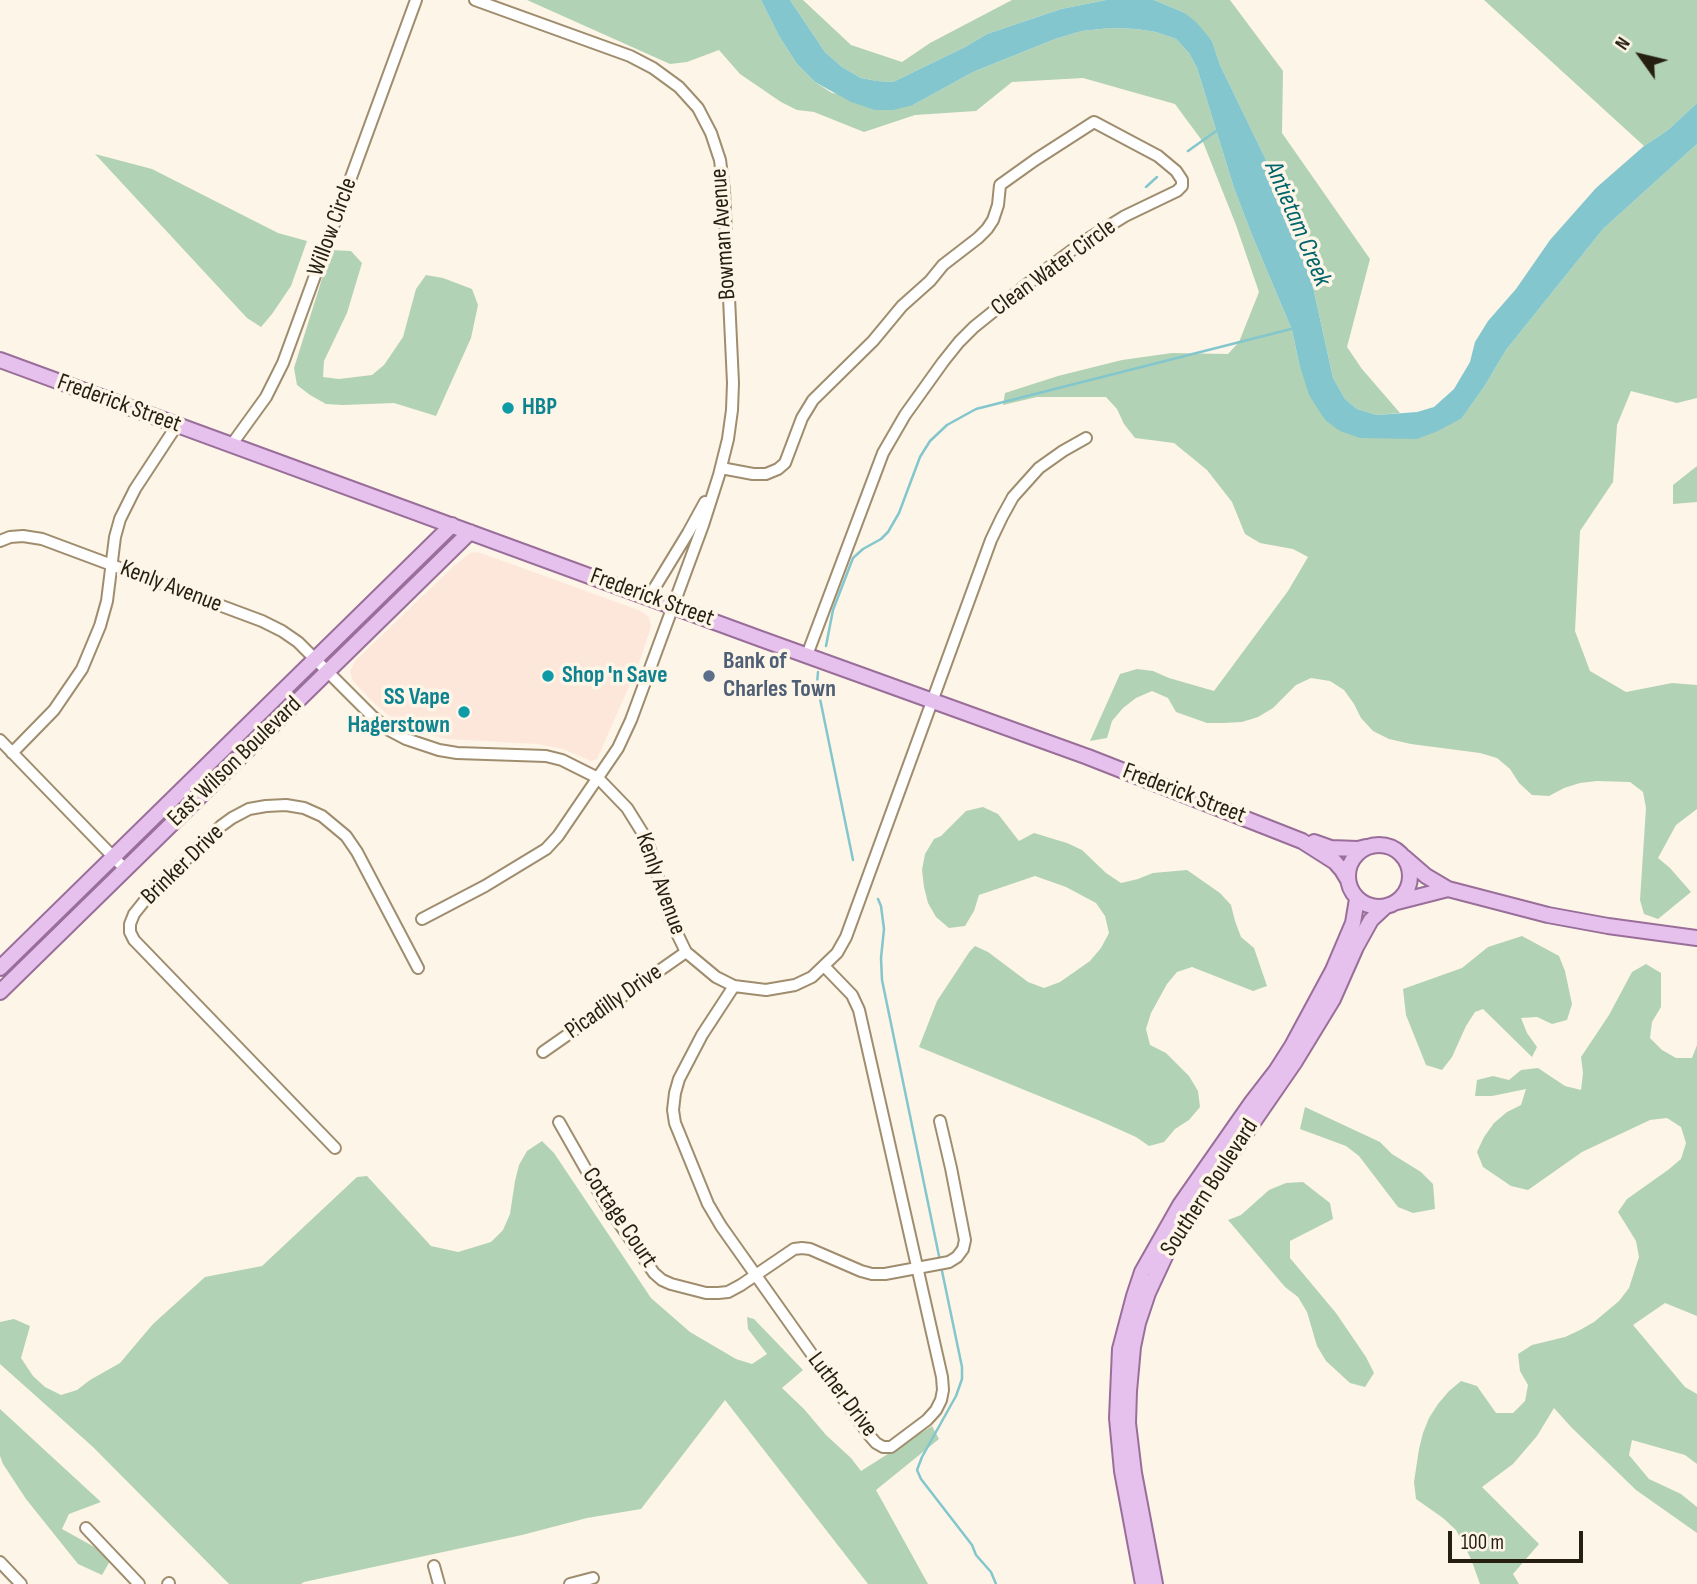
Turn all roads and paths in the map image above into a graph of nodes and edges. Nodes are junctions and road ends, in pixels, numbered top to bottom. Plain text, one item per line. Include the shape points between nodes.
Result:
1 (416, 0) edge
2 (475, 0) edge
3 (0, 360) edge
4 (177, 425) junction
5 (1086, 439) dead end
6 (232, 444) junction
7 (720, 472) junction
8 (452, 525) junction
9 (470, 532) junction
10 (0, 541) edge
11 (414, 562) junction
12 (111, 564) junction
13 (649, 597) junction
14 (673, 607) junction
15 (387, 614) junction
16 (807, 655) junction
17 (316, 658) junction
18 (328, 671) junction
19 (933, 700) junction
20 (0, 740) edge
21 (12, 753) junction
22 (598, 778) junction
23 (1302, 841) junction
24 (1367, 847) junction
25 (114, 856) junction
26 (1404, 858) junction
27 (125, 869) junction
28 (1348, 880) junction
29 (1448, 889) junction
30 (1357, 899) junction
31 (1391, 904) junction
32 (422, 919) dead end
33 (1697, 938) edge
34 (686, 952) junction
35 (824, 966) junction
36 (0, 968) edge
37 (418, 968) dead end
38 (734, 986) junction
39 (0, 992) edge
40 (543, 1052) dead end
41 (940, 1121) dead end
42 (559, 1122) dead end
43 (335, 1148) dead end
44 (917, 1268) junction
45 (756, 1276) junction
46 (86, 1528) dead end
47 (0, 1562) edge
48 (434, 1566) dead end
49 (593, 1578) dead end
50 (575, 1583) edge
51 (21, 1584) edge
52 (139, 1584) edge
53 (439, 1584) edge
54 (1143, 1584) edge
55 (1155, 1584) edge

1 - 6 street, Willow Circle via 283,363 266,397
2 - 7 street, Bowman Avenue via 630,56 679,87 698,108 720,160 724,191 732,410
3 - 4 main road, Frederick Street
4 - 6 main road, Frederick Street
4 - 12 street via 127,503
5 - 19 street, Kenly Avenue via 1040,468 1013,497 991,540
6 - 8 main road, Frederick Street
7 - 13 street
7 - 14 street, Bowman Avenue
7 - 16 street, Clean Water Circle via 766,474 785,463 813,400 943,265 987,229 998,205 1000,185 1035,160 1094,122 1177,171 1182,186 1177,191 1083,242 974,327 943,362 883,453
8 - 9 main road, Frederick Street
8 - 11 main road, East Wilson Boulevard
9 - 13 main road, Frederick Street
9 - 15 main road, East Wilson Boulevard
10 - 12 street, Kenly Avenue via 23,536 42,539
11 - 15 main road via 413,575 383,604
11 - 17 main road, East Wilson Boulevard
12 - 17 street, Kenly Avenue via 262,621
12 - 21 street via 107,601 82,669 54,710
13 - 14 main road, Frederick Street
14 - 16 main road, Frederick Street
14 - 22 street, Bowman Avenue via 631,720
15 - 18 main road, East Wilson Boulevard
16 - 19 main road, Frederick Street
17 - 18 street, Kenly Avenue
17 - 25 main road, East Wilson Boulevard
18 - 22 street, Kenly Avenue via 373,717 406,739 457,753 547,756
18 - 27 main road, East Wilson Boulevard
19 - 23 main road, Frederick Street
19 - 35 street, Kenly Avenue via 854,918 842,945
20 - 21 street
21 - 25 street
22 - 32 street, Bowman Avenue via 546,849
22 - 34 street, Kenly Avenue via 627,808 647,840 671,921
23 - 24 main road, Frederick Street via 1331,848
23 - 28 main road, Frederick Street via 1335,862
24 - 26 main road via 1388,846
24 - 28 main road via 1352,860
25 - 27 street
25 - 36 main road, East Wilson Boulevard
26 - 29 main road
26 - 31 main road via 1410,873 1407,890
27 - 39 main road, East Wilson Boulevard
28 - 30 main road
29 - 31 main road
29 - 33 main road via 1558,917
30 - 31 main road via 1376,907
30 - 54 main road, Southern Boulevard via 1353,923 1316,1003 1276,1071 1180,1205 1142,1272 1124,1328 1117,1418
31 - 55 main road, Southern Boulevard via 1371,920 1333,999 1174,1237 1148,1293 1133,1347 1128,1423
34 - 38 street, Kenly Avenue
34 - 40 street, Picadilly Drive
35 - 38 street, Kenly Avenue via 812,977 780,989
35 - 44 street, Luther Drive via 852,995 859,1010
37 - 43 street, Brinker Drive via 346,836 304,808 266,806 232,818 134,914 130,932 134,940
38 - 45 street, Luther Drive via 685,1065 673,1110 708,1204
41 - 44 street, Cottage Court via 965,1240 957,1257
42 - 45 street, Cottage Court via 605,1203 662,1280 718,1293
44 - 45 street, Cottage Court via 872,1274 802,1248
44 - 45 street, Luther Drive via 943,1390 928,1420 891,1447 883,1447 869,1435
46 - 52 street
47 - 51 street
48 - 53 street
49 - 50 street

